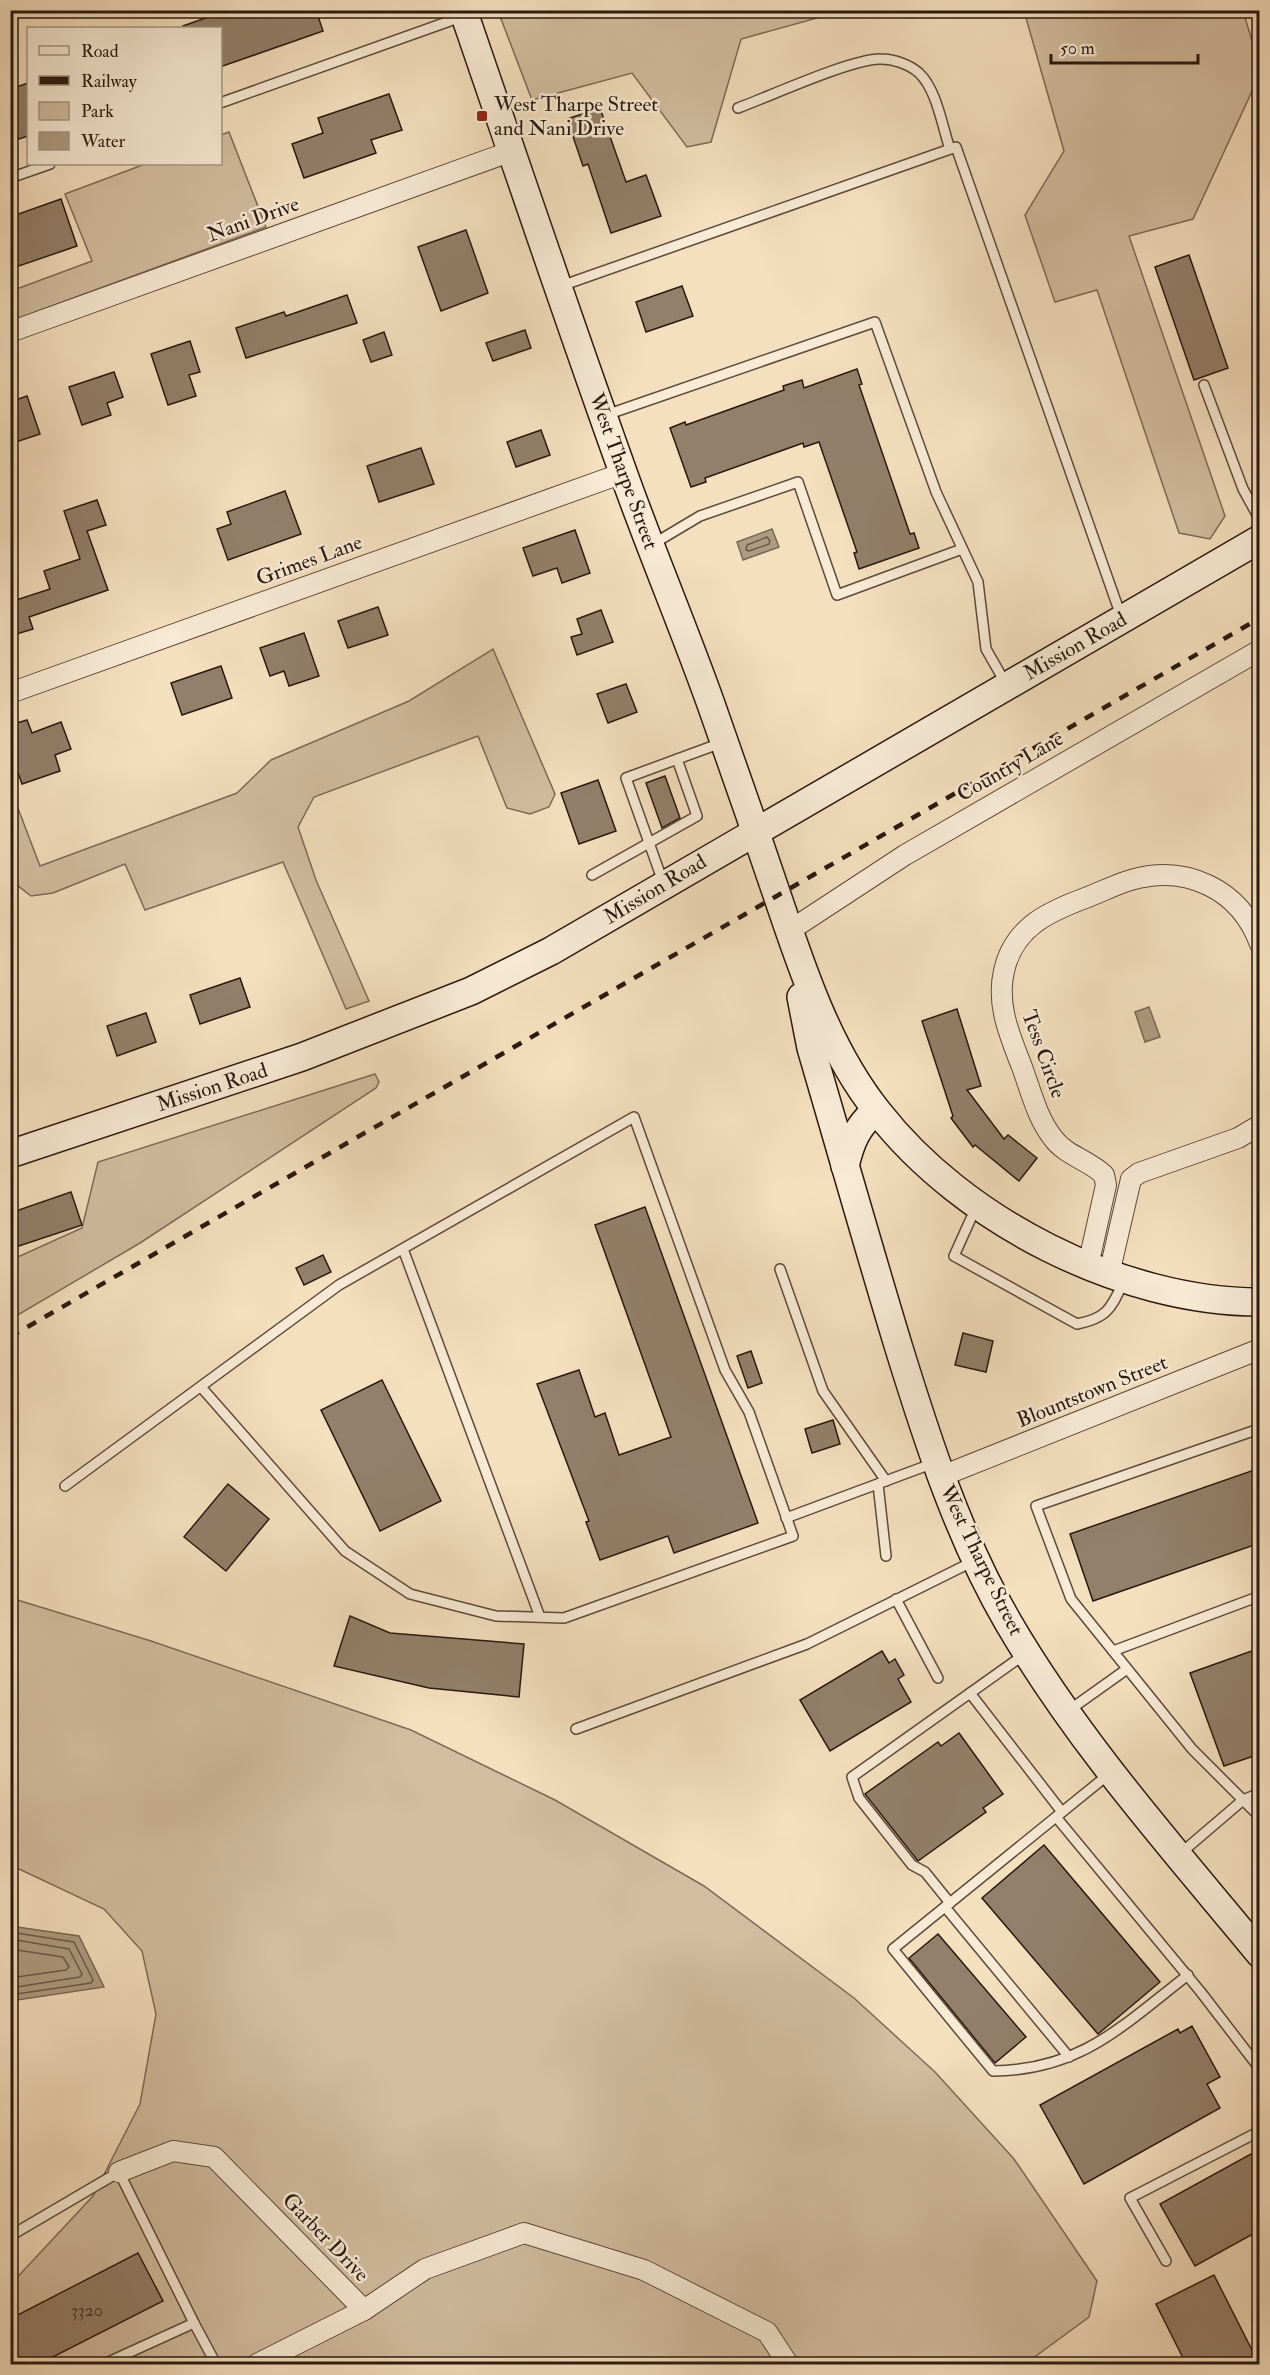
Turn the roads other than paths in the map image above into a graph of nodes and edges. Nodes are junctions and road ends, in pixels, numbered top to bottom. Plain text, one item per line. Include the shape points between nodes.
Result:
1 (464, 13) edge
2 (222, 102) edge
3 (738, 108) dead end
4 (950, 148) junction
5 (512, 151) junction
6 (47, 165) edge
7 (10, 178) edge
8 (559, 287) junction
9 (10, 332) edge
10 (1204, 386) dead end
11 (603, 416) junction
12 (623, 473) junction
13 (1260, 520) edge
14 (1260, 539) edge
15 (651, 545) junction
16 (962, 549) junction
17 (1122, 619) junction
18 (1260, 650) edge
19 (1006, 686) junction
20 (10, 693) edge
21 (724, 742) junction
22 (677, 759) junction
23 (755, 831) junction
24 (650, 843) junction
25 (592, 875) dead end
26 (664, 884) junction
27 (789, 930) junction
28 (1260, 944) edge
29 (876, 1110) junction
30 (1260, 1125) edge
31 (10, 1154) edge
32 (845, 1166) junction
33 (1104, 1196) junction
34 (1124, 1200) junction
35 (978, 1203) junction
36 (403, 1249) junction
37 (780, 1269) dead end
38 (1107, 1273) junction
39 (1260, 1302) edge
40 (1260, 1349) edge
41 (201, 1387) junction
42 (1256, 1430) dead end
43 (939, 1470) junction
44 (882, 1483) junction
45 (65, 1486) dead end
46 (786, 1518) junction
47 (886, 1556) dead end
48 (977, 1560) junction
49 (1260, 1596) edge
50 (896, 1599) junction
51 (540, 1617) junction
52 (1113, 1651) junction
53 (1027, 1652) junction
54 (1127, 1669) junction
55 (938, 1678) dead end
56 (970, 1693) junction
57 (1066, 1713) junction
58 (576, 1729) dead end
59 (1111, 1772) junction
60 (1260, 1793) edge
61 (1243, 1800) junction
62 (1059, 1815) junction
63 (1260, 1817) edge
64 (1178, 1855) junction
65 (948, 1905) junction
66 (1260, 1954) edge
67 (1188, 1975) junction
68 (1069, 2057) junction
69 (1260, 2069) edge
70 (1260, 2131) edge
71 (119, 2172) junction
72 (10, 2236) edge
73 (1166, 2262) dead end
74 (364, 2310) junction
75 (194, 2323) junction
76 (104, 2364) edge
77 (216, 2364) edge
78 (256, 2364) edge
79 (788, 2364) edge

1 - 2 lane
1 - 5 main road, West Tharpe Street
3 - 4 lane via 854,64 879,59 900,62 918,73 930,89
4 - 8 lane
4 - 17 lane via 956,147
5 - 8 main road, West Tharpe Street
5 - 9 street, Nani Drive
6 - 7 lane
8 - 11 main road, West Tharpe Street
10 - 13 lane via 1243,489
11 - 12 main road, West Tharpe Street
11 - 16 lane via 875,322 936,492
12 - 15 main road, West Tharpe Street
12 - 20 street, Grimes Lane
14 - 17 main road, Mission Road
15 - 16 lane via 700,516 798,482 837,595
15 - 21 main road, West Tharpe Street
16 - 19 lane via 978,582 986,649
17 - 19 main road, Mission Road
18 - 27 street, Country Lane via 905,855
19 - 23 main road, Mission Road
21 - 22 lane
21 - 23 main road, West Tharpe Street
22 - 24 lane via 697,816
22 - 24 lane via 626,778
23 - 26 main road, Mission Road
23 - 27 main road, West Tharpe Street
24 - 25 lane
24 - 26 lane
26 - 31 main road, Mission Road via 551,951 471,991 302,1057
27 - 29 main road via 820,1016
27 - 32 main road, West Tharpe Street via 811,1048
28 - 33 street, Tess Circle via 1232,899 1205,883 1174,875 1132,880 1051,911 1019,936 1004,971 1002,1011 1041,1119 1063,1149 1104,1175
29 - 32 main road via 861,1123 851,1140
29 - 35 main road via 948,1182
30 - 34 street via 1238,1138 1139,1173 1131,1179
32 - 43 main road, West Tharpe Street
33 - 34 street
33 - 38 street, Tess Circle
34 - 38 street
35 - 38 main road via 1044,1247
35 - 38 lane via 954,1256 1077,1324 1096,1321 1110,1310
36 - 41 lane via 339,1285
36 - 46 lane via 634,1118 725,1370 749,1412
36 - 51 lane
37 - 44 lane via 823,1391
38 - 39 main road via 1180,1294
40 - 43 street, Blountstown Street
41 - 45 lane
41 - 51 lane via 345,1551 410,1594 496,1616
42 - 52 lane via 1036,1506 1071,1599
43 - 44 lane
43 - 48 main road, West Tharpe Street
44 - 46 lane
44 - 47 lane
46 - 51 lane via 793,1536 564,1618
48 - 50 lane
48 - 53 main road, West Tharpe Street
49 - 52 lane
50 - 55 lane
50 - 58 lane via 807,1644
52 - 54 lane
53 - 56 lane
53 - 57 main road, West Tharpe Street
54 - 57 lane
54 - 61 lane via 1192,1749
56 - 62 lane
56 - 65 lane via 852,1777 859,1798 912,1865 926,1872
57 - 59 main road, West Tharpe Street
59 - 62 lane
59 - 64 main road, West Tharpe Street
60 - 61 lane
61 - 63 lane
61 - 64 lane
62 - 65 lane
62 - 67 lane
64 - 66 main road, West Tharpe Street
65 - 68 lane
65 - 68 lane via 893,1950 993,2071 1047,2066
67 - 68 lane via 1104,2039
67 - 69 lane
70 - 73 lane via 1130,2198
71 - 72 lane
71 - 74 street, Garber Drive via 174,2151 214,2157
71 - 75 lane
74 - 78 street
74 - 79 street, Garber Drive via 425,2269 524,2233 645,2270 767,2332
75 - 76 lane
75 - 77 lane

